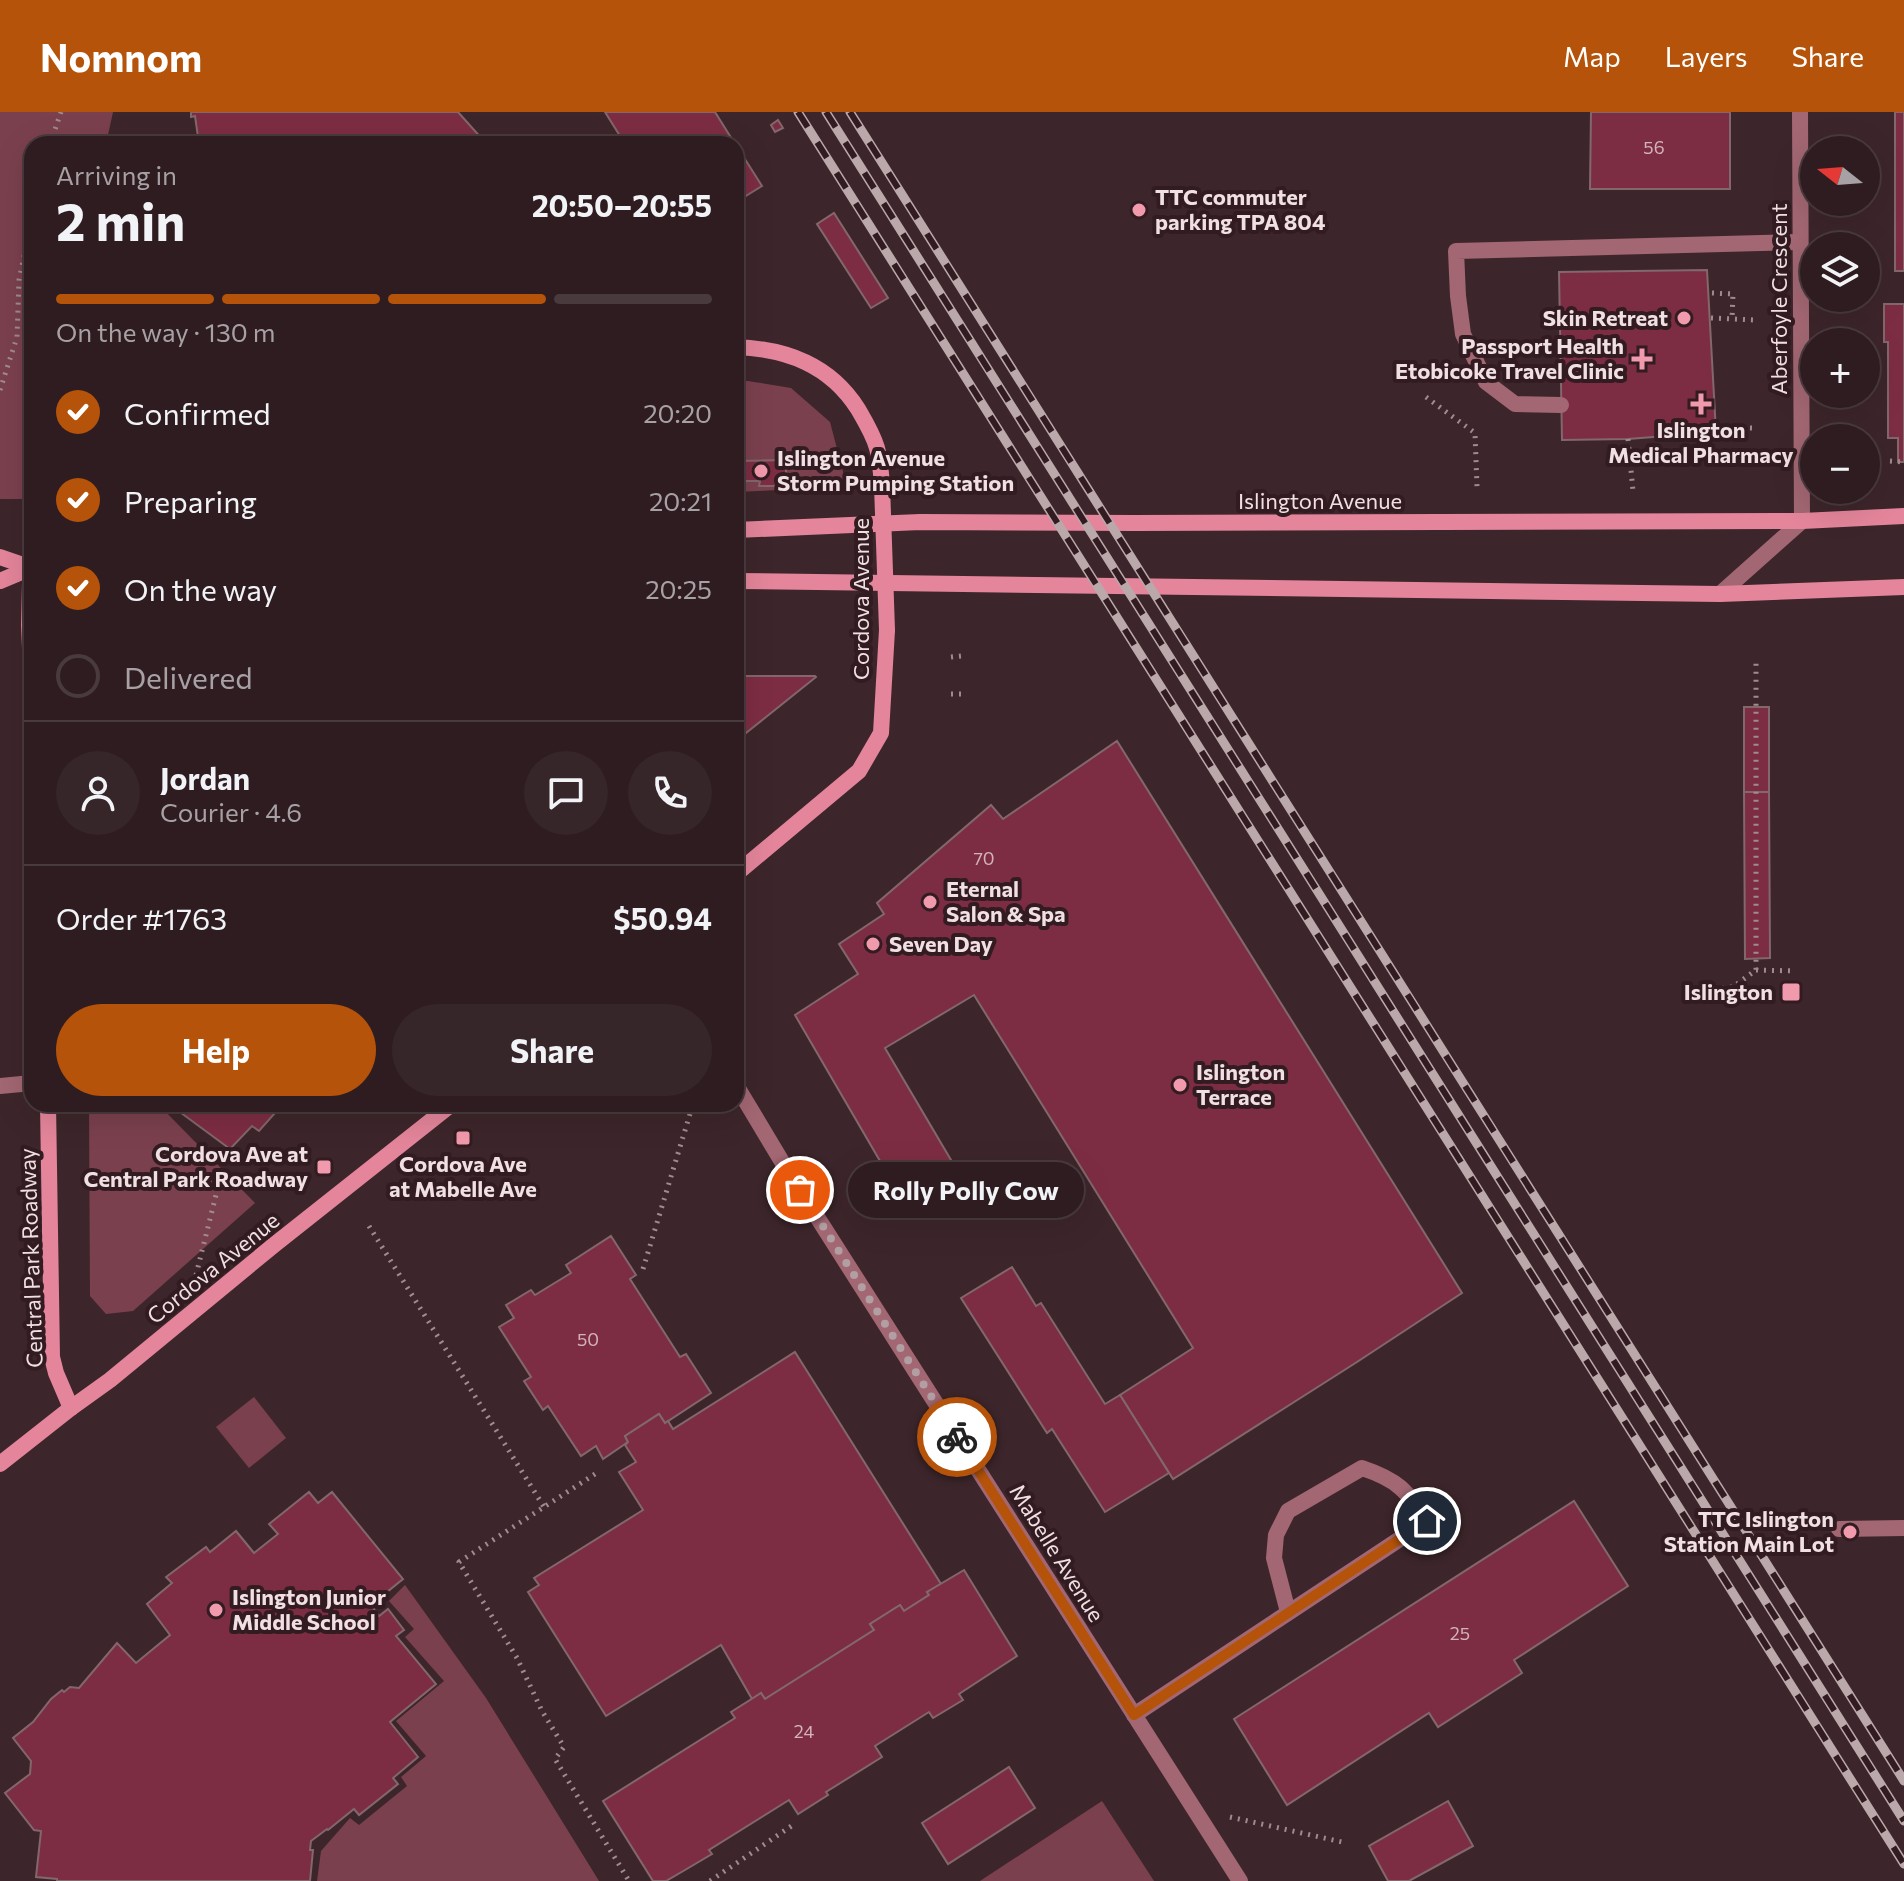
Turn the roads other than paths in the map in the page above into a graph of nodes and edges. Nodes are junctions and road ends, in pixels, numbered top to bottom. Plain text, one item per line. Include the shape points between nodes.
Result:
1 (1800, 112) edge
2 (1800, 232) edge
3 (1800, 242) edge
4 (1801, 312) edge
5 (744, 348) edge
6 (1561, 405) dead end
7 (1904, 516) edge
8 (1802, 521) junction
9 (744, 530) edge
10 (0, 557) edge
11 (24, 566) edge
12 (24, 571) edge
13 (0, 581) edge
14 (744, 581) edge
15 (1904, 587) edge
16 (1720, 594) junction
17 (744, 867) edge
18 (24, 1084) edge
19 (0, 1086) edge
20 (744, 1098) edge
21 (48, 1112) edge
22 (442, 1112) edge
23 (71, 1408) junction
24 (0, 1464) edge
25 (1904, 1528) edge
26 (1839, 1529) dead end
27 (1288, 1612) junction
28 (1134, 1715) junction
29 (1240, 1881) edge

1 - 2 street, Aberfoyle Crescent
3 - 6 street via 1456,251 1463,334 1486,382 1515,404
4 - 8 street, Aberfoyle Crescent
5 - 17 main road, Cordova Avenue, bridge via 792,356 824,372 840,385 867,424 882,485 887,630 881,733 859,771
7 - 8 main road, Islington Avenue
8 - 9 main road, Islington Avenue via 920,522
8 - 16 street
10 - 11 main road
12 - 13 main road
14 - 16 main road
15 - 16 main road
18 - 19 street
20 - 28 street, Mabelle Avenue
21 - 23 main road, Central Park Roadway via 52,1357
22 - 23 main road, Cordova Avenue
23 - 24 main road, Cordova Avenue
25 - 26 street
27 - 27 street via 1427,1521 1406,1490 1362,1468 1288,1511 1276,1535 1274,1558
27 - 28 street
28 - 29 street, Mabelle Avenue

